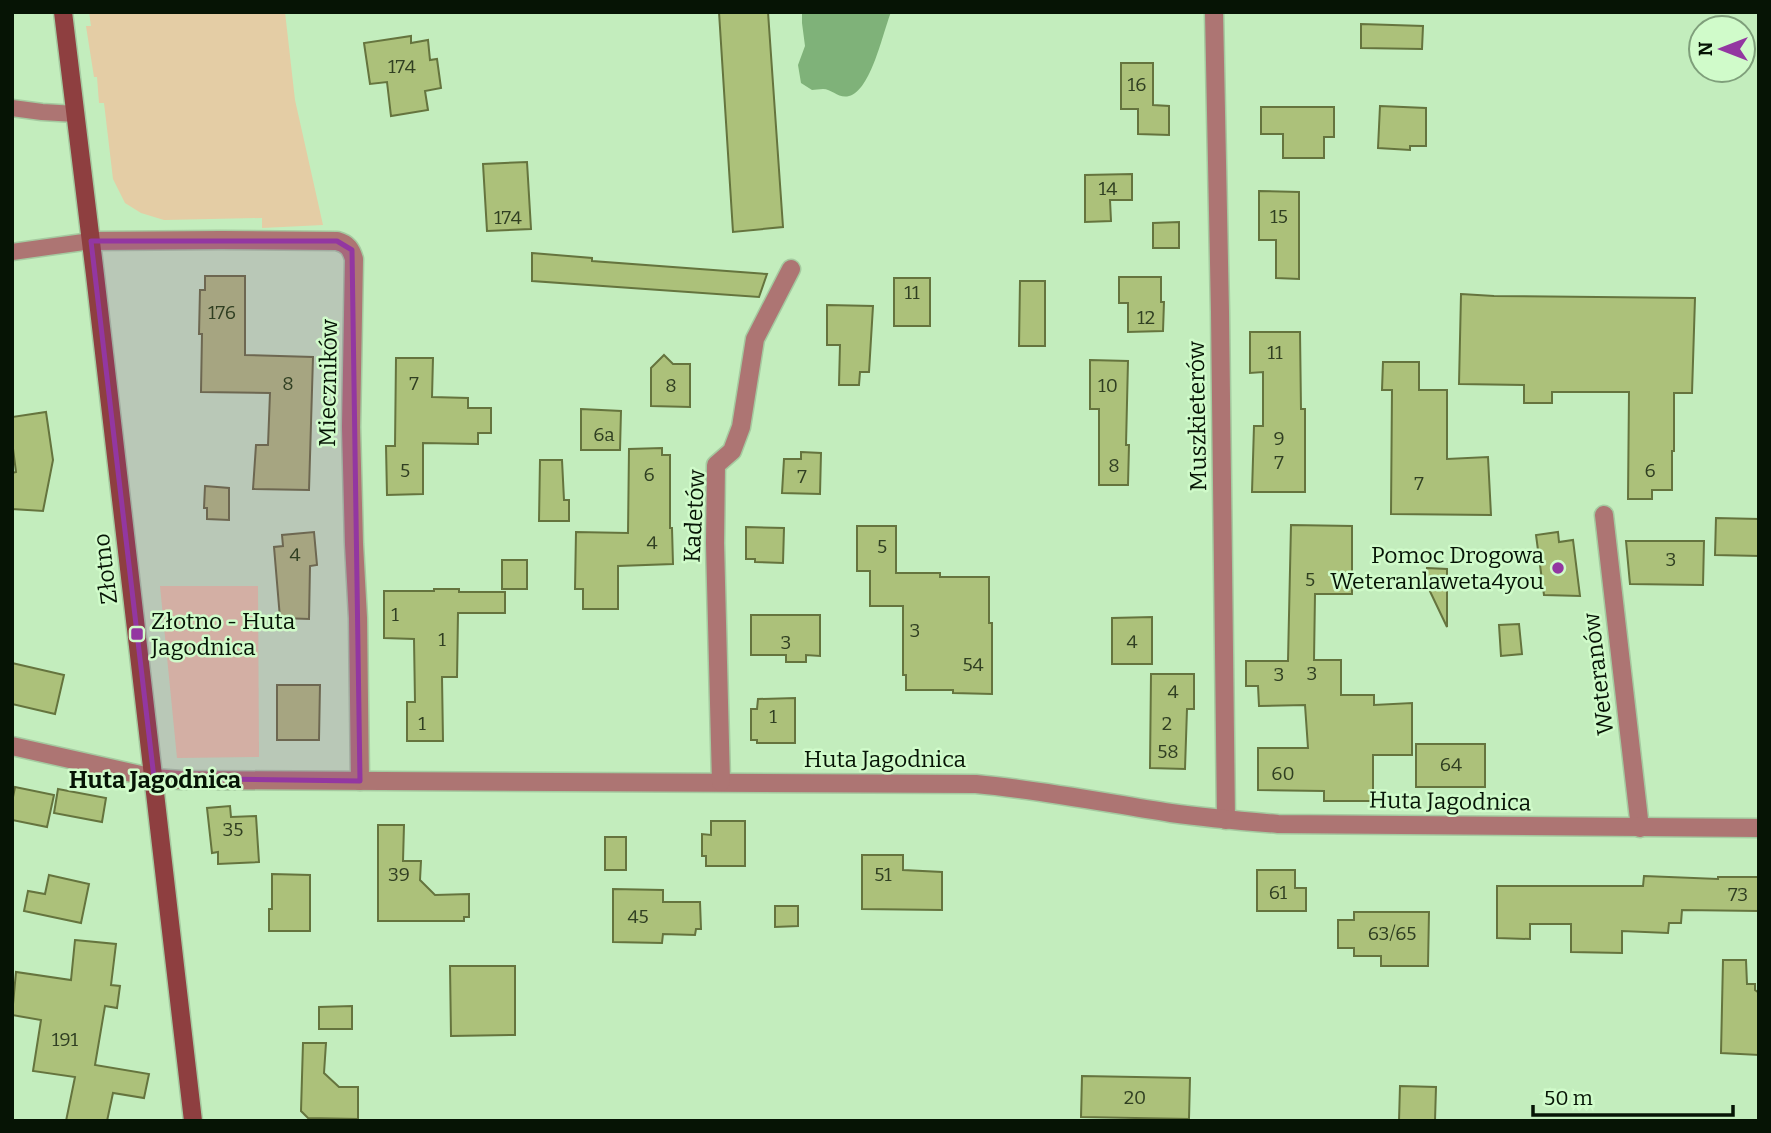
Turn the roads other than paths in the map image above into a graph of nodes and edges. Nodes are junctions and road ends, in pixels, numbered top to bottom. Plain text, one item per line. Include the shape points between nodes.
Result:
1 (63, 12) edge
2 (1214, 12) edge
3 (12, 108) edge
4 (76, 114) junction
5 (91, 241) junction
6 (12, 252) edge
7 (791, 269) dead end
8 (1604, 514) dead end
9 (12, 747) edge
10 (154, 778) junction
11 (360, 781) junction
12 (721, 782) junction
13 (1226, 820) junction
14 (1640, 828) junction
15 (1759, 828) edge
16 (193, 1121) edge

1 - 4 street, Złotno
2 - 13 street, Muszkieterów
3 - 4 lane
4 - 5 street, Złotno
5 - 6 lane
5 - 10 street, Złotno
5 - 11 street, Mieczników via 337,241 352,250 351,427
7 - 12 street, Kadetów via 755,339 737,439 716,465
8 - 14 street, Weteranów
9 - 10 street, Huta Jagodnica
10 - 11 street, Huta Jagodnica
10 - 16 street, Złotno
11 - 12 street, Huta Jagodnica
12 - 13 street, Huta Jagodnica via 975,784
13 - 14 street, Huta Jagodnica
14 - 15 street, Huta Jagodnica

